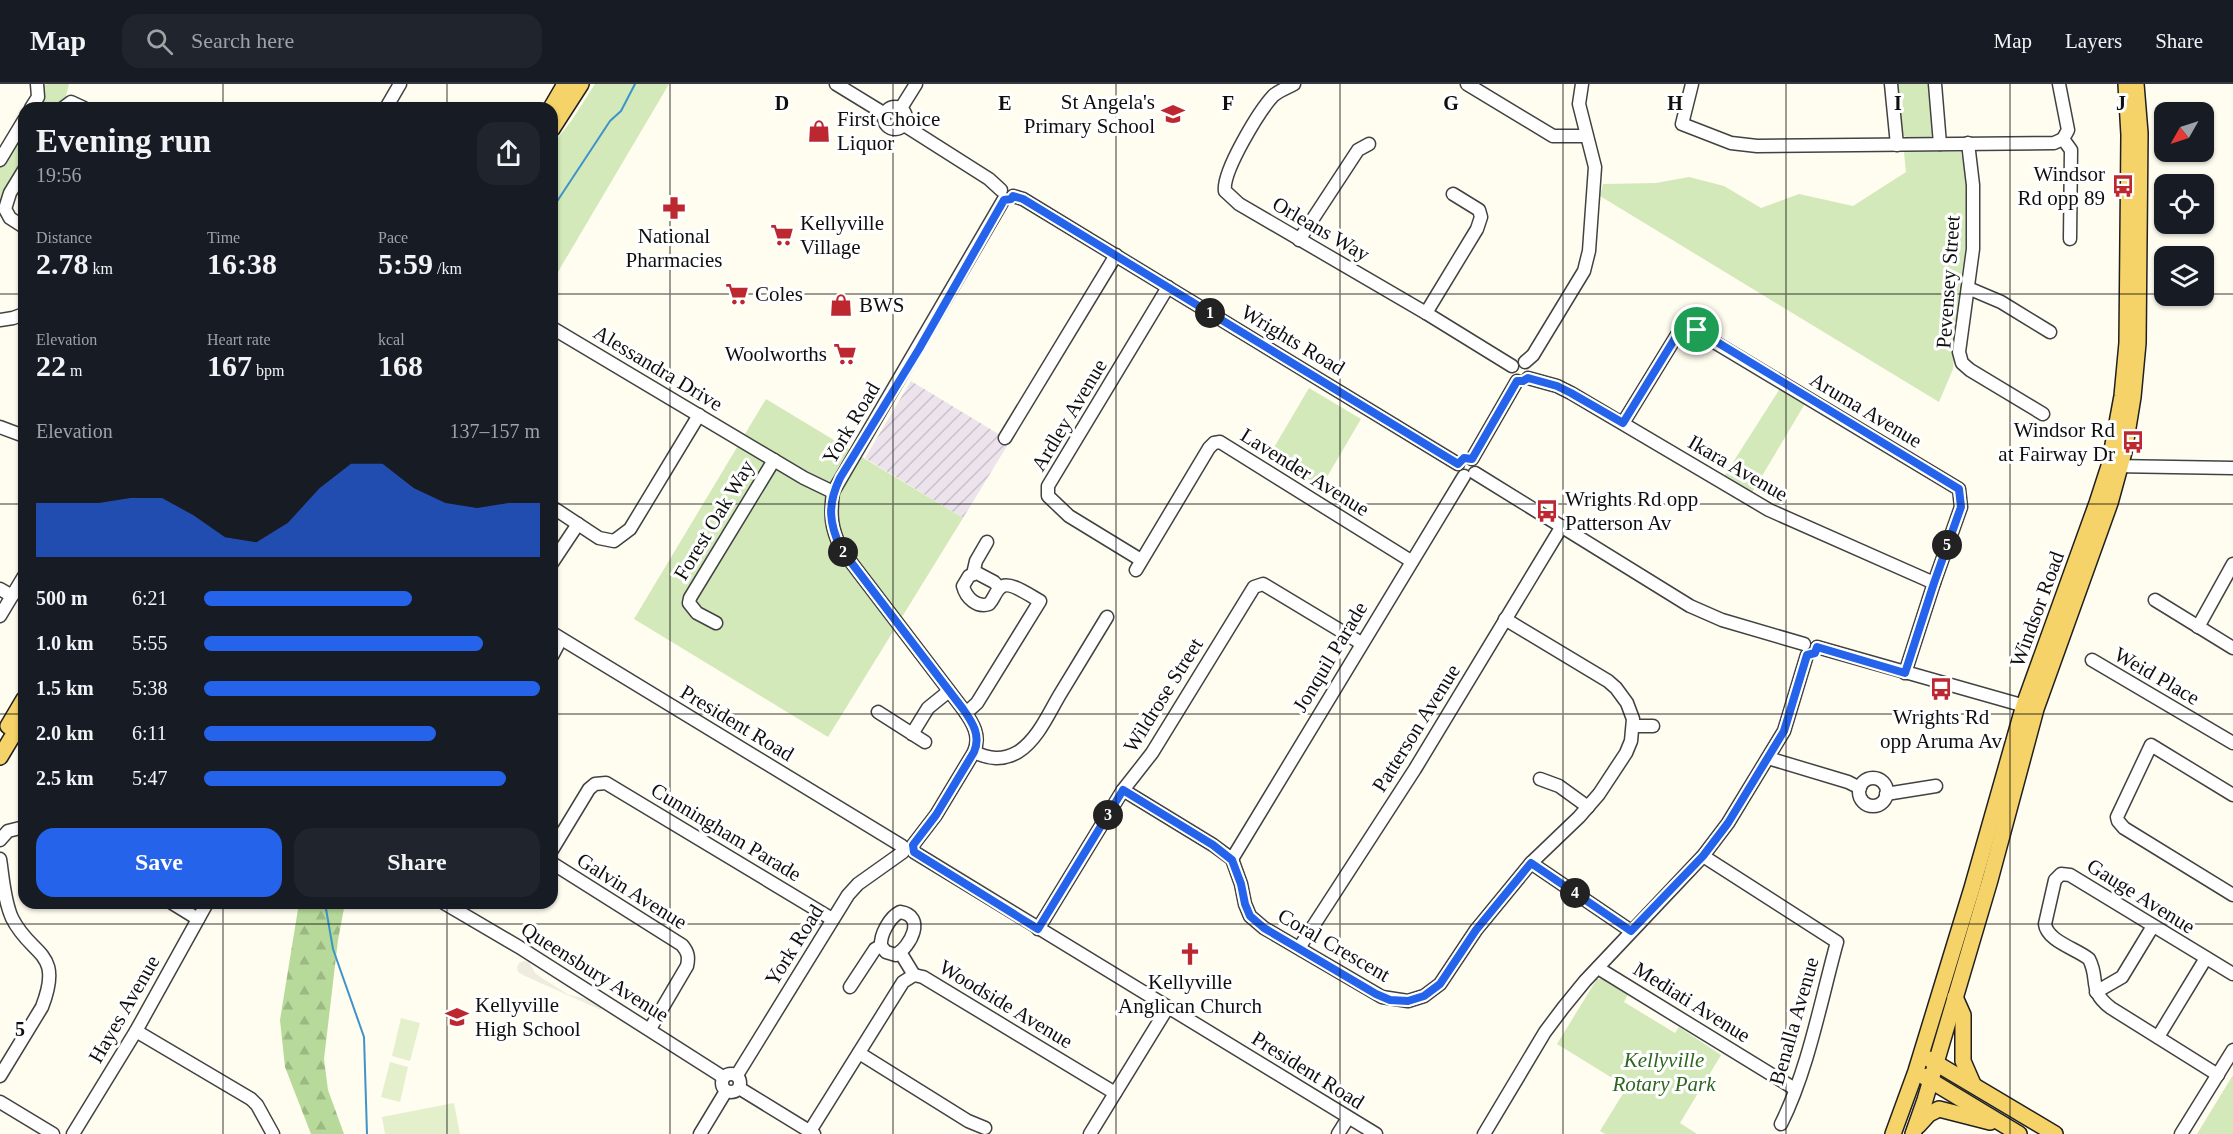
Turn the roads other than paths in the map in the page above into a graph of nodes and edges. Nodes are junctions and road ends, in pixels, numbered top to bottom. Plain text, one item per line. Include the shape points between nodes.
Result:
1 (37, 84) edge
2 (565, 84) edge
3 (581, 84) edge
4 (836, 84) edge
5 (916, 84) edge
6 (1294, 84) edge
7 (1582, 84) edge
8 (1692, 84) edge
9 (1891, 84) edge
10 (1935, 84) edge
11 (2059, 84) edge
12 (2126, 84) edge
13 (2136, 84) edge
14 (1474, 86) edge
15 (396, 87) edge
16 (35, 102) edge
17 (389, 102) edge
18 (554, 102) edge
19 (901, 108) junction
20 (885, 114) junction
21 (558, 120) edge
22 (904, 125) junction
23 (18, 130) edge
24 (1586, 136) junction
25 (2063, 139) junction
26 (1968, 143) junction
27 (1369, 144) dead end
28 (1940, 144) junction
29 (1897, 145) junction
30 (0, 160) edge
31 (18, 180) edge
32 (1453, 194) dead end
33 (1006, 195) junction
34 (18, 223) edge
35 (2070, 239) dead end
36 (1299, 240) junction
37 (1116, 255) junction
38 (1168, 287) junction
39 (1968, 288) junction
40 (1426, 313) junction
41 (18, 316) edge
42 (0, 320) edge
43 (558, 332) edge
44 (2050, 332) dead end
45 (1518, 364) junction
46 (1522, 379) junction
47 (2043, 414) dead end
48 (699, 415) junction
49 (1623, 423) junction
50 (2, 432) edge
51 (18, 435) edge
52 (1005, 438) dead end
53 (774, 460) junction
54 (2115, 466) junction
55 (2230, 469) edge
56 (1466, 471) junction
57 (833, 492) junction
58 (558, 511) edge
59 (578, 524) junction
60 (1562, 526) junction
61 (987, 542) dead end
62 (558, 554) edge
63 (1411, 561) junction
64 (2233, 564) edge
65 (1138, 565) joint
66 (974, 574) junction
67 (1934, 583) junction
68 (18, 586) edge
69 (1000, 588) junction
70 (0, 589) edge
71 (12, 596) junction
72 (2155, 600) dead end
73 (0, 616) edge
74 (1107, 617) dead end
75 (1505, 619) junction
76 (716, 623) dead end
77 (2198, 627) junction
78 (558, 637) edge
79 (1361, 643) junction
80 (2233, 648) edge
81 (1809, 649) junction
82 (2092, 660) dead end
83 (1905, 673) junction
84 (950, 691) junction
85 (2030, 707) junction
86 (18, 709) edge
87 (878, 712) dead end
88 (966, 713) junction
89 (1633, 726) junction
90 (1653, 726) dead end
91 (18, 727) edge
92 (912, 734) junction
93 (0, 738) edge
94 (925, 742) dead end
95 (2233, 743) edge
96 (974, 752) junction
97 (0, 757) edge
98 (1768, 758) junction
99 (1540, 779) dead end
100 (1936, 786) dead end
101 (1860, 788) junction
102 (1123, 790) junction
103 (1886, 794) junction
104 (2233, 795) edge
105 (1588, 807) junction
106 (18, 828) edge
107 (0, 840) edge
108 (558, 840) edge
109 (908, 849) junction
110 (1703, 856) junction
111 (0, 859) edge
112 (1232, 860) junction
113 (1531, 863) junction
114 (558, 867) edge
115 (2233, 895) edge
116 (182, 909) edge
117 (204, 909) edge
118 (454, 909) edge
119 (198, 919) junction
120 (832, 919) junction
121 (2153, 926) junction
122 (1038, 929) junction
123 (1631, 931) junction
124 (881, 946) junction
125 (1299, 948) junction
126 (898, 954) junction
127 (2206, 958) junction
128 (1598, 968) junction
129 (2233, 974) edge
130 (911, 976) junction
131 (850, 987) dead end
132 (2096, 992) junction
133 (1954, 997) junction
134 (1168, 1007) junction
135 (650, 1029) junction
136 (136, 1032) junction
137 (2158, 1037) junction
138 (2233, 1050) edge
139 (859, 1053) junction
140 (1921, 1055) junction
141 (1936, 1063) junction
142 (1916, 1071) junction
143 (2218, 1075) junction
144 (0, 1076) edge
145 (723, 1077) junction
146 (1931, 1080) junction
147 (738, 1082) junction
148 (1972, 1084) junction
149 (1795, 1089) junction
150 (726, 1091) junction
151 (1115, 1092) junction
152 (0, 1102) edge
153 (1348, 1118) junction
154 (1781, 1124) dead end
155 (2002, 1124) junction
156 (985, 1128) dead end
157 (1914, 1132) edge
158 (812, 1133) edge
159 (53, 1134) edge
160 (73, 1134) edge
161 (273, 1134) edge
162 (700, 1134) edge
163 (1090, 1134) edge
164 (1338, 1134) edge
165 (1376, 1134) edge
166 (1484, 1134) edge
167 (1893, 1134) edge
168 (2019, 1134) edge
169 (2055, 1134) edge
170 (2181, 1134) edge

1 - 16 street
2 - 18 main road
3 - 21 main road
4 - 20 street
5 - 19 street
6 - 36 street, Orleans Way via 1275,94 1258,117 1224,184 1225,191 1239,204
7 - 24 street via 1579,104
8 - 29 street via 1682,124 1731,143
9 - 29 street
10 - 28 street
11 - 25 street via 2068,130
12 - 54 main road, Windsor Road via 2127,343
13 - 54 main road, Windsor Road via 2140,133 2138,343 2133,397
14 - 24 street via 1553,136
15 - 17 street
19 - 20 street via 893,107
19 - 22 street via 906,116
20 - 22 street via 885,122 891,128
22 - 33 street, Wrights Road via 989,179
23 - 30 street
24 - 45 street via 1595,167 1584,271 1533,355
25 - 26 street via 2054,143
25 - 35 street via 2071,150
26 - 28 street
26 - 39 street, Pevensey Street via 1973,185 1973,249
27 - 36 street via 1358,150
28 - 29 street
31 - 34 street via 5,208 7,216
32 - 40 street via 1479,210 1481,217
33 - 37 street, Wrights Road via 1023,199
33 - 57 street, York Road
36 - 40 street, Orleans Way
37 - 38 street, Wrights Road
37 - 52 street
38 - 56 street, Wrights Road
38 - 65 street, Ardley Avenue via 1048,486 1048,496 1058,508
39 - 44 street via 2001,302
39 - 47 street, Pevensey Street via 1959,352 1962,363
40 - 45 street, Orleans Way
41 - 42 street
43 - 48 street, Alessandra Drive
45 - 46 street via 1511,374
46 - 49 street, Ikara Avenue via 1557,386
46 - 56 street via 1472,459 1477,465
48 - 53 street, Alessandra Drive
48 - 59 street via 630,529 614,541 599,538
49 - 67 street, Ikara Avenue via 1769,510
49 - 67 street, Aruma Avenue via 1677,335 1686,328 1697,330 1959,489 1961,507
50 - 51 street
53 - 57 street, Alessandra Drive
53 - 76 street, Forest Oak Way via 690,598 694,610
54 - 55 street
54 - 85 main road, Windsor Road via 2110,503
56 - 60 street, Wrights Road
56 - 63 street, Jonquil Parade
57 - 84 street, York Road via 832,529 841,549
58 - 59 street
59 - 62 street
60 - 75 street, Patterson Avenue
60 - 81 street, Wrights Road via 1711,616
61 - 66 street via 976,561
63 - 65 street, Lavender Avenue via 1220,442 1209,448
63 - 79 street, Jonquil Parade
64 - 77 street
66 - 69 street via 980,573
66 - 69 street via 963,586 964,592 978,604 989,604
67 - 83 street, Aruma Avenue
68 - 71 street
69 - 88 street via 1012,586 1040,601 977,703
70 - 71 street
71 - 73 street
72 - 77 street
74 - 96 street via 1029,742 1004,758 988,759
75 - 89 street via 1616,688 1627,704
75 - 125 street, Patterson Avenue via 1415,769
77 - 80 street
78 - 109 street, President Road
79 - 102 street, Wildrose Street via 1268,586 1254,587 1152,753
79 - 112 street, Jonquil Parade
81 - 83 street, Wrights Road
81 - 98 street via 1786,725
82 - 95 street, Weid Place
83 - 85 street, Wrights Road
84 - 88 street, York Road
84 - 92 street via 928,708
85 - 133 main road, Windsor Road via 1993,869
85 - 140 main road, Windsor Road
86 - 93 main road
87 - 92 street
88 - 96 street, York Road via 976,732
89 - 90 street
89 - 105 street, Coral Crescent via 1626,753
91 - 97 main road
92 - 94 street
96 - 109 street, York Road via 936,815
98 - 101 street
98 - 110 street
99 - 105 street via 1559,786
100 - 103 street
101 - 103 street via 1865,781 1878,780
101 - 103 street via 1859,796 1868,805 1880,804
102 - 112 street
102 - 122 street, Wildrose Street
104 - 115 street via 2151,745 2118,813 2124,828
105 - 113 street, Coral Crescent
106 - 107 street via 8,831
108 - 120 street, Cunningham Parade via 597,779
109 - 120 street, York Road via 858,884
109 - 122 street, President Road
110 - 123 street
110 - 149 street, Benalla Avenue via 1837,942
111 - 144 street via 11,916 45,958 49,978 42,1007
112 - 125 street, Coral Crescent via 1250,916
113 - 123 street
113 - 125 street, Coral Crescent via 1476,930 1440,984 1424,996 1408,1001 1382,997
114 - 135 street, Galvin Avenue via 692,953
116 - 119 street
117 - 119 street, Hayes Avenue
118 - 135 street, Queensbury Avenue
119 - 136 street, Hayes Avenue
120 - 147 street, York Road
121 - 127 street, Gauge Avenue
121 - 132 street via 2122,976
121 - 132 street, Gauge Avenue via 2070,875 2064,873 2056,878 2046,929 2089,959
122 - 134 street, President Road
123 - 128 street
124 - 126 street via 886,952
124 - 126 street via 881,937 893,916 904,912 916,924
124 - 131 street
126 - 130 street
127 - 129 street, Gauge Avenue
127 - 137 street
128 - 149 street, Mediati Avenue
128 - 166 street via 1553,1022
130 - 139 street, Woodside Avenue via 903,982
130 - 151 street, Woodside Avenue via 923,977
132 - 137 street via 2111,1008
133 - 141 main road, Windsor Road
133 - 148 main road via 1964,1015 1963,1061
134 - 151 street
134 - 153 street, President Road
135 - 145 street, Queensbury Avenue
136 - 160 street, Hayes Avenue
136 - 161 street via 251,1099
137 - 143 street
138 - 143 street
139 - 156 street
139 - 158 street, Woodside Avenue
140 - 141 main road
140 - 142 main road, Windsor Road
141 - 146 main road, Windsor Road
141 - 148 main road
142 - 146 main road
142 - 167 main road, Windsor Road
143 - 170 street
145 - 147 street via 728,1074
145 - 150 street via 721,1083
146 - 155 main road
146 - 157 main road, Windsor Road
147 - 150 street via 732,1092
147 - 158 street
148 - 169 main road
149 - 154 street, Benalla Avenue
150 - 162 street
151 - 163 street
152 - 159 street
153 - 164 street
153 - 165 street, President Road
155 - 157 main road via 1939,1109 1929,1114
155 - 168 main road

